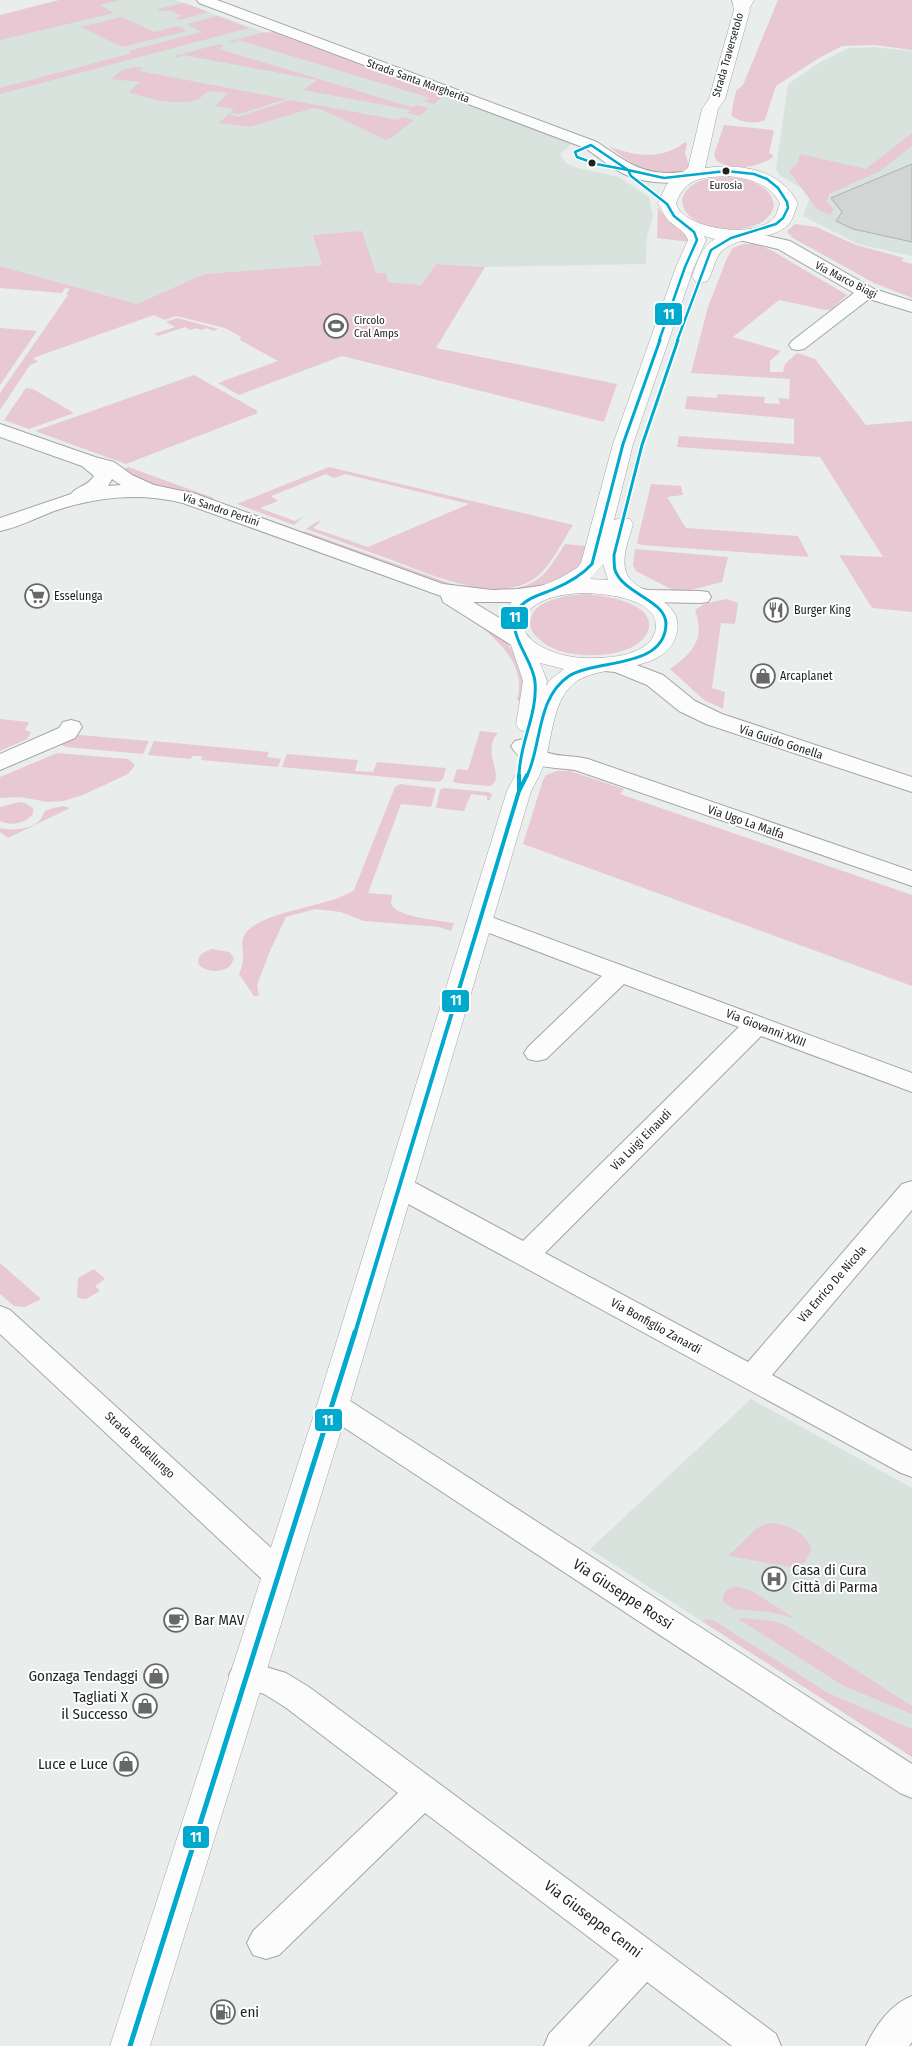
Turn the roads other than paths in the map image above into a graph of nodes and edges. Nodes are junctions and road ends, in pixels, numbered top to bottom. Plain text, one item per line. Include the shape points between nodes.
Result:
1 (204, 0) edge
2 (742, 3) edge
3 (700, 157) junction
4 (628, 170) junction
5 (735, 172) junction
6 (690, 176) junction
7 (668, 204) junction
8 (775, 225) junction
9 (687, 226) junction
10 (741, 235) junction
11 (784, 245) junction
12 (868, 293) junction
13 (912, 307) edge
14 (798, 345) dead end
15 (0, 430) edge
16 (115, 483) junction
17 (0, 525) edge
18 (437, 589) junction
19 (551, 590) junction
20 (634, 593) junction
21 (662, 637) junction
22 (519, 640) junction
23 (602, 665) junction
24 (658, 682) junction
25 (71, 727) dead end
26 (534, 757) junction
27 (0, 763) edge
28 (912, 785) edge
29 (912, 879) edge
30 (480, 921) junction
31 (620, 973) junction
32 (756, 1024) junction
33 (537, 1053) dead end
34 (912, 1083) edge
35 (400, 1187) junction
36 (912, 1191) edge
37 (526, 1255) junction
38 (0, 1317) edge
39 (752, 1378) junction
40 (333, 1404) junction
41 (912, 1465) edge
42 (278, 1575) junction
43 (246, 1675) junction
44 (912, 1783) edge
45 (423, 1792) junction
46 (266, 1943) dead end
47 (645, 1958) junction
48 (912, 2013) edge
49 (130, 2046) edge
50 (563, 2046) edge
51 (762, 2046) edge
52 (885, 2046) edge

1 - 4 street, Strada Santa Margherita via 591,145
2 - 3 main road, Strada Traversetolo via 717,99 710,108
3 - 5 main road, Strada Traversetolo
3 - 6 main road, Strada Traversetolo via 696,170
4 - 6 street, Strada Santa Margherita via 654,178
4 - 7 street, Strada Santa Margherita via 631,176
5 - 6 main road, Strada Traversetolo
5 - 8 main road, Strada Traversetolo via 763,178 784,194 788,209 784,218
6 - 7 main road, Strada Traversetolo via 672,189
7 - 9 main road via 674,216
8 - 10 main road via 761,232
8 - 11 street via 776,236
9 - 10 main road via 711,234
9 - 19 main road via 697,240 623,444 592,564 581,576
10 - 11 street, Via Marco Biagi
10 - 20 main road via 718,242 711,250 646,431 613,567 616,576
11 - 12 street, Via Marco Biagi
12 - 13 street, Via Marco Biagi
12 - 14 street
15 - 16 street via 107,466
16 - 17 street, Via Sandro Pertini
16 - 18 street, Via Sandro Pertini via 198,502
18 - 19 street, Via Sandro Pertini via 495,598
18 - 22 street, Via Sandro Pertini
19 - 20 main road via 592,585
19 - 22 main road via 528,600 516,611 512,624
20 - 21 main road via 646,599 664,616
20 - 21 street via 700,597 672,617
21 - 23 main road via 634,658
21 - 24 street via 654,656 654,677
22 - 23 main road via 536,653 555,660
22 - 26 main road via 535,681 532,707
23 - 24 street, Via Guido Gonella via 618,666
23 - 26 main road via 578,672 559,684 550,701
24 - 28 street, Via Guido Gonella via 687,706 706,716
25 - 27 street via 67,733
26 - 29 street, Via Ugo La Malfa via 580,764
26 - 30 main road
30 - 31 street, Via Giovanni XXIII
30 - 35 main road
31 - 32 street, Via Giovanni XXIII
31 - 33 street
32 - 34 street, Via Giovanni XXIII
32 - 37 street, Via Luigi Einaudi
35 - 37 street, Via Bonfiglio Zanardi
35 - 40 main road
36 - 39 street, Via Enrico De Nicola
37 - 39 street, Via Bonfiglio Zanardi
38 - 42 street, Strada Budellungo
39 - 41 street, Via Bonfiglio Zanardi
40 - 42 main road
40 - 44 street, Via Giuseppe Rossi
42 - 43 main road
43 - 45 street, Via Giuseppe Cenni via 266,1680 289,1692
43 - 49 main road
45 - 46 street
45 - 47 street, Via Giuseppe Cenni
47 - 50 street
47 - 51 street, Via Giuseppe Cenni
48 - 52 street

